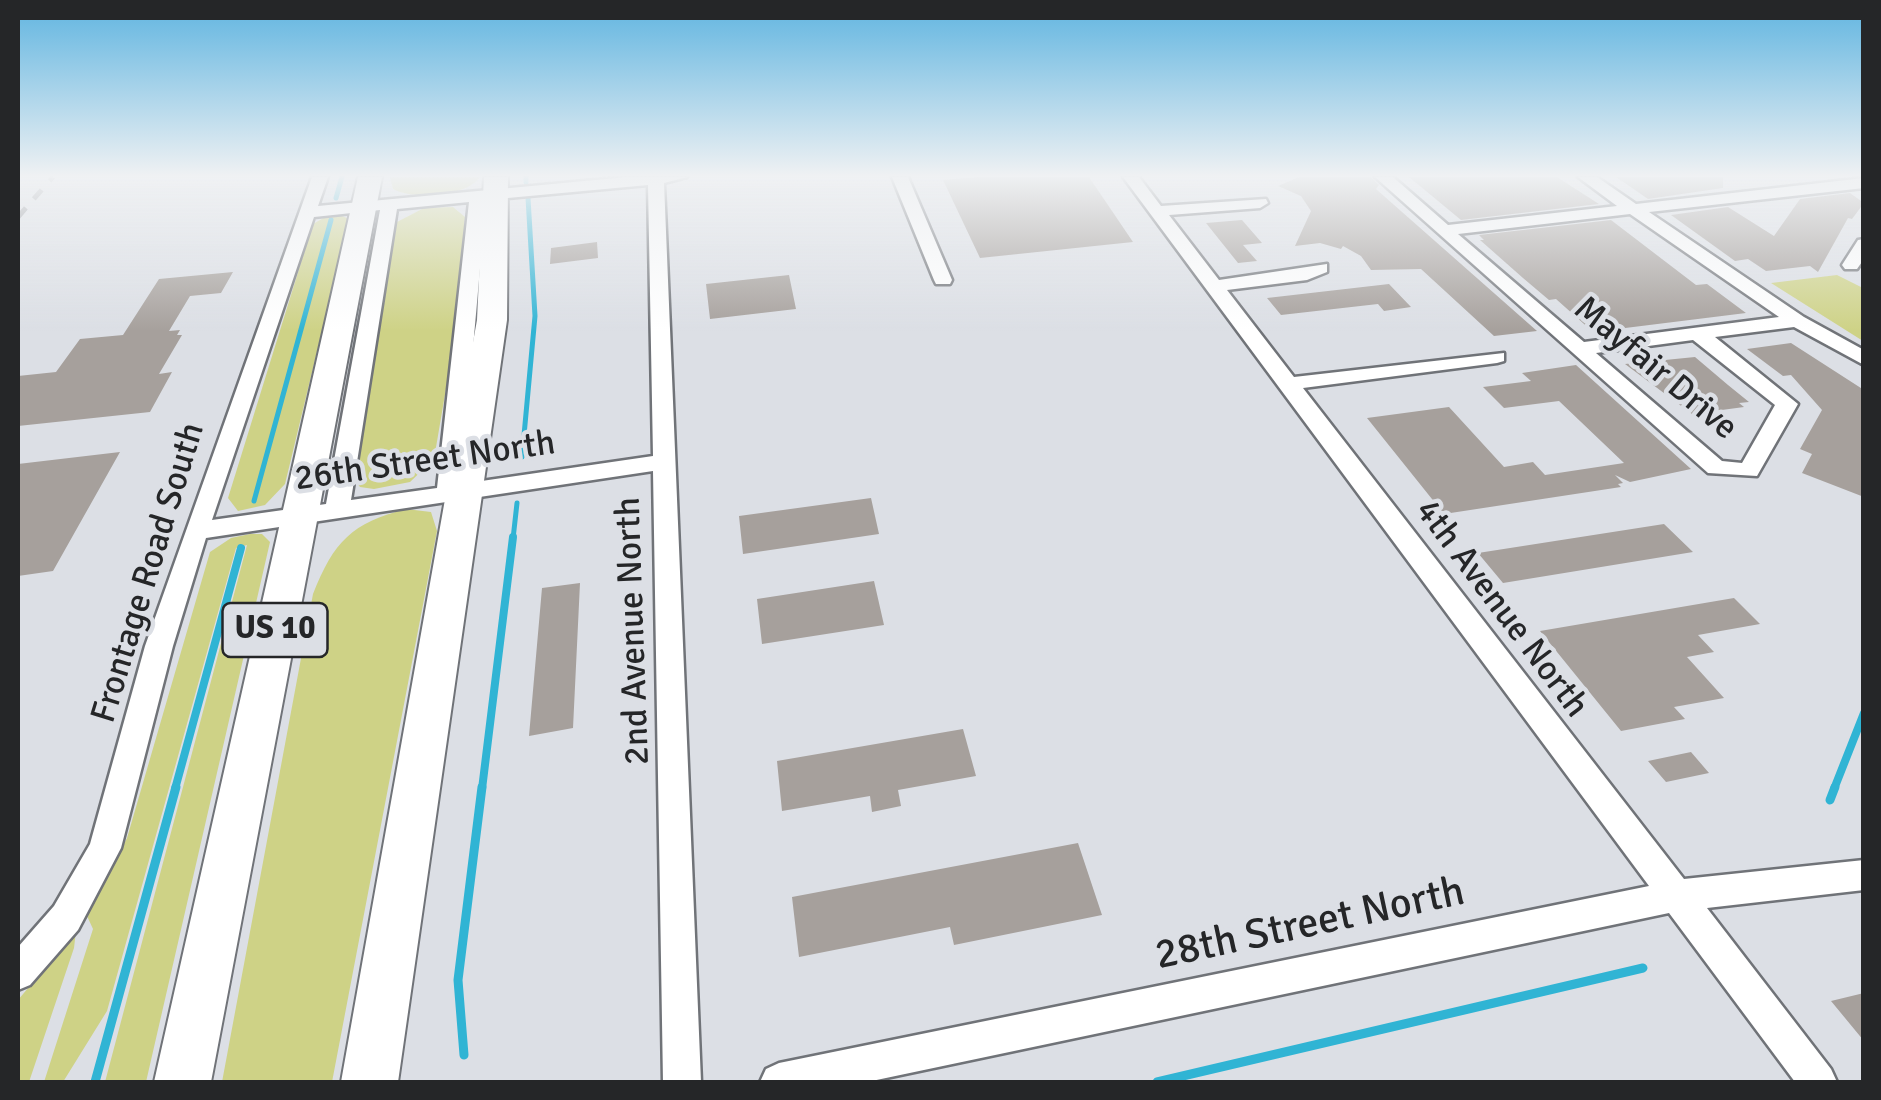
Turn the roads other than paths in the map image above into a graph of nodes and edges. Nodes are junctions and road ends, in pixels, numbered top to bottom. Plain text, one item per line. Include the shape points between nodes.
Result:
1 (303, 228) edge
2 (368, 228) edge
3 (491, 228) edge
4 (664, 228) edge
5 (921, 228) edge
6 (1169, 228) edge
7 (1460, 228) edge
8 (1662, 228) edge
9 (1446, 230) joint
10 (1864, 244) edge
11 (1851, 264) dead end
12 (1321, 268) dead end
13 (943, 280) dead end
14 (1214, 286) junction
15 (1797, 321) junction
16 (1698, 334) junction
17 (1577, 348) junction
18 (1497, 357) dead end
19 (1864, 358) edge
20 (1286, 384) junction
21 (664, 462) junction
22 (457, 493) junction
23 (318, 513) junction
24 (196, 531) junction
25 (1864, 875) edge
26 (1676, 896) junction
27 (18, 972) edge
28 (182, 1082) edge
29 (369, 1082) edge
30 (682, 1082) edge
31 (779, 1082) edge
32 (1818, 1082) edge

1 - 24 street, Frontage Road South
2 - 23 main road, US 10
3 - 22 main road via 492,320
4 - 21 street, 2nd Avenue North
5 - 13 street
6 - 14 street, 4th Avenue North
7 - 9 street
8 - 15 street
9 - 17 street, Mayfair Drive
10 - 11 street
12 - 14 street
14 - 20 street, 4th Avenue North
15 - 16 street
15 - 19 street
16 - 17 street
16 - 17 street, Mayfair Drive via 1786,404 1749,471 1716,468
18 - 20 street
20 - 26 street, 4th Avenue North
21 - 22 street, 26th Street North
21 - 30 street, 2nd Avenue North
22 - 23 street, 26th Street North
22 - 29 main road
23 - 24 street, 26th Street North
23 - 28 main road, US 10
24 - 27 street, Frontage Road South via 105,848 66,918
25 - 26 street, 28th Street North
26 - 31 street, 28th Street North
26 - 32 street, 4th Avenue North

